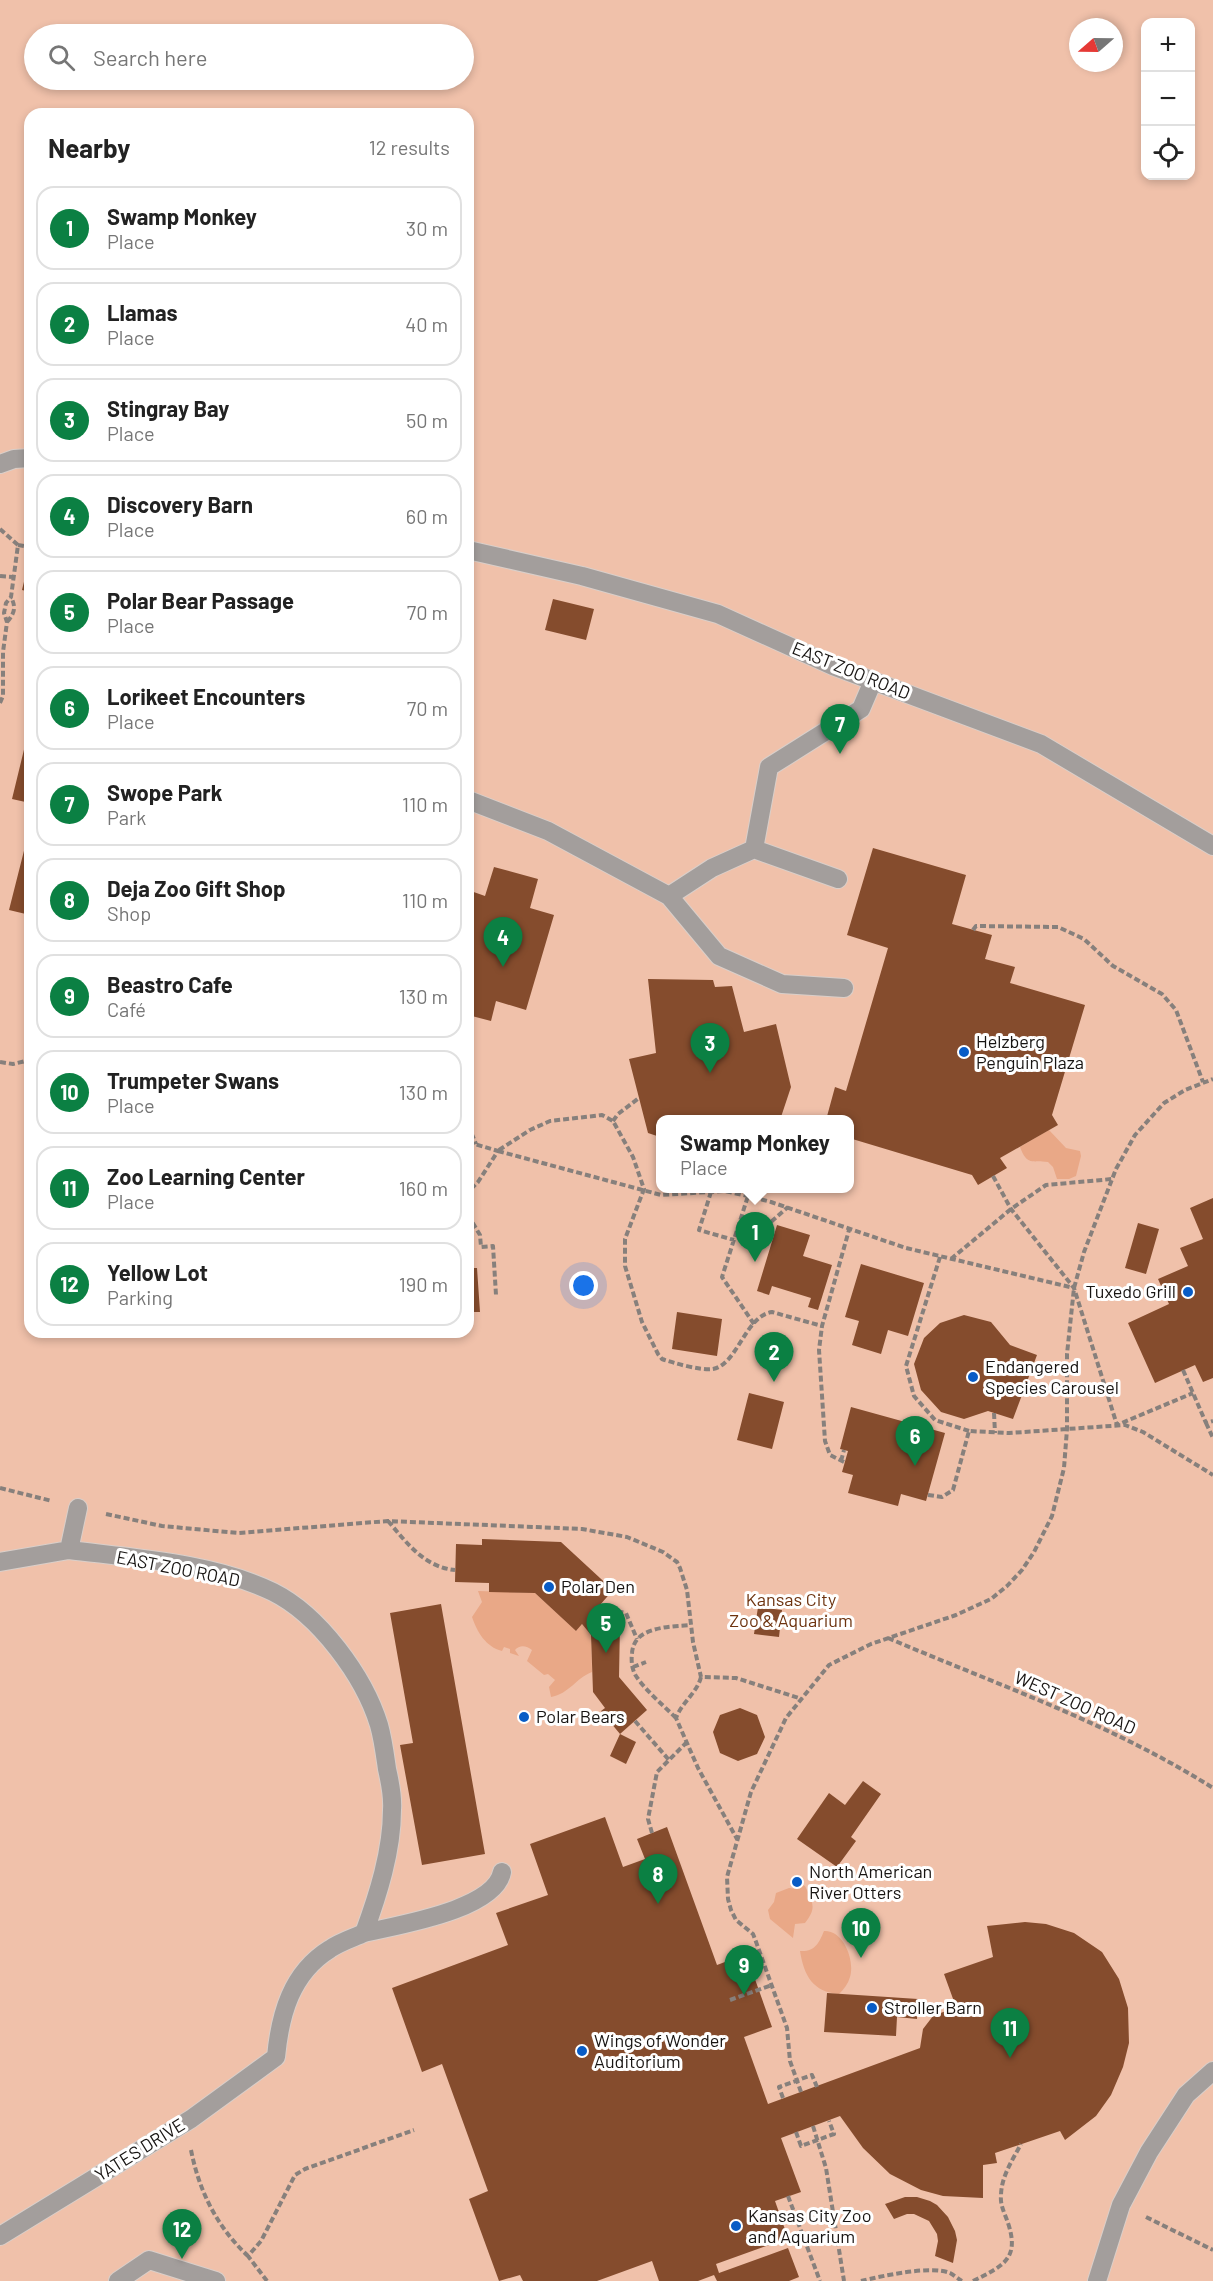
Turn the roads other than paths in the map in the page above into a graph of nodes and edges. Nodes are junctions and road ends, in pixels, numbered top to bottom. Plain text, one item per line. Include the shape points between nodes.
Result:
1 (24, 458) edge
2 (0, 464) edge
3 (474, 551) edge
4 (873, 681) junction
5 (474, 802) edge
6 (1213, 846) edge
7 (754, 849) junction
8 (838, 879) dead end
9 (669, 896) junction
10 (844, 988) dead end
11 (78, 1508) road end
12 (69, 1550) junction
13 (0, 1563) edge
14 (502, 1872) dead end
15 (364, 1934) junction
16 (1213, 2071) edge
17 (0, 2236) edge
18 (118, 2281) edge
19 (216, 2281) edge
20 (1097, 2281) edge

1 - 2 lane
3 - 4 lane, EAST ZOO ROAD via 718,614
4 - 6 lane, EAST ZOO ROAD via 1041,744
4 - 7 lane via 861,709 769,767
5 - 9 lane via 548,831
7 - 8 lane
7 - 9 lane via 712,868
9 - 10 lane via 719,956 782,984
11 - 12 lane
12 - 13 lane, EAST ZOO ROAD
12 - 15 lane, EAST ZOO ROAD via 214,1572 275,1593 313,1621 349,1666 379,1725 393,1809 378,1896
14 - 15 lane via 493,1890 465,1906
15 - 17 lane, YATES DRIVE via 331,1948 297,1980 279,2028 276,2057 187,2121
16 - 20 lane via 1186,2095 1149,2152 1120,2205
18 - 19 lane via 149,2260

